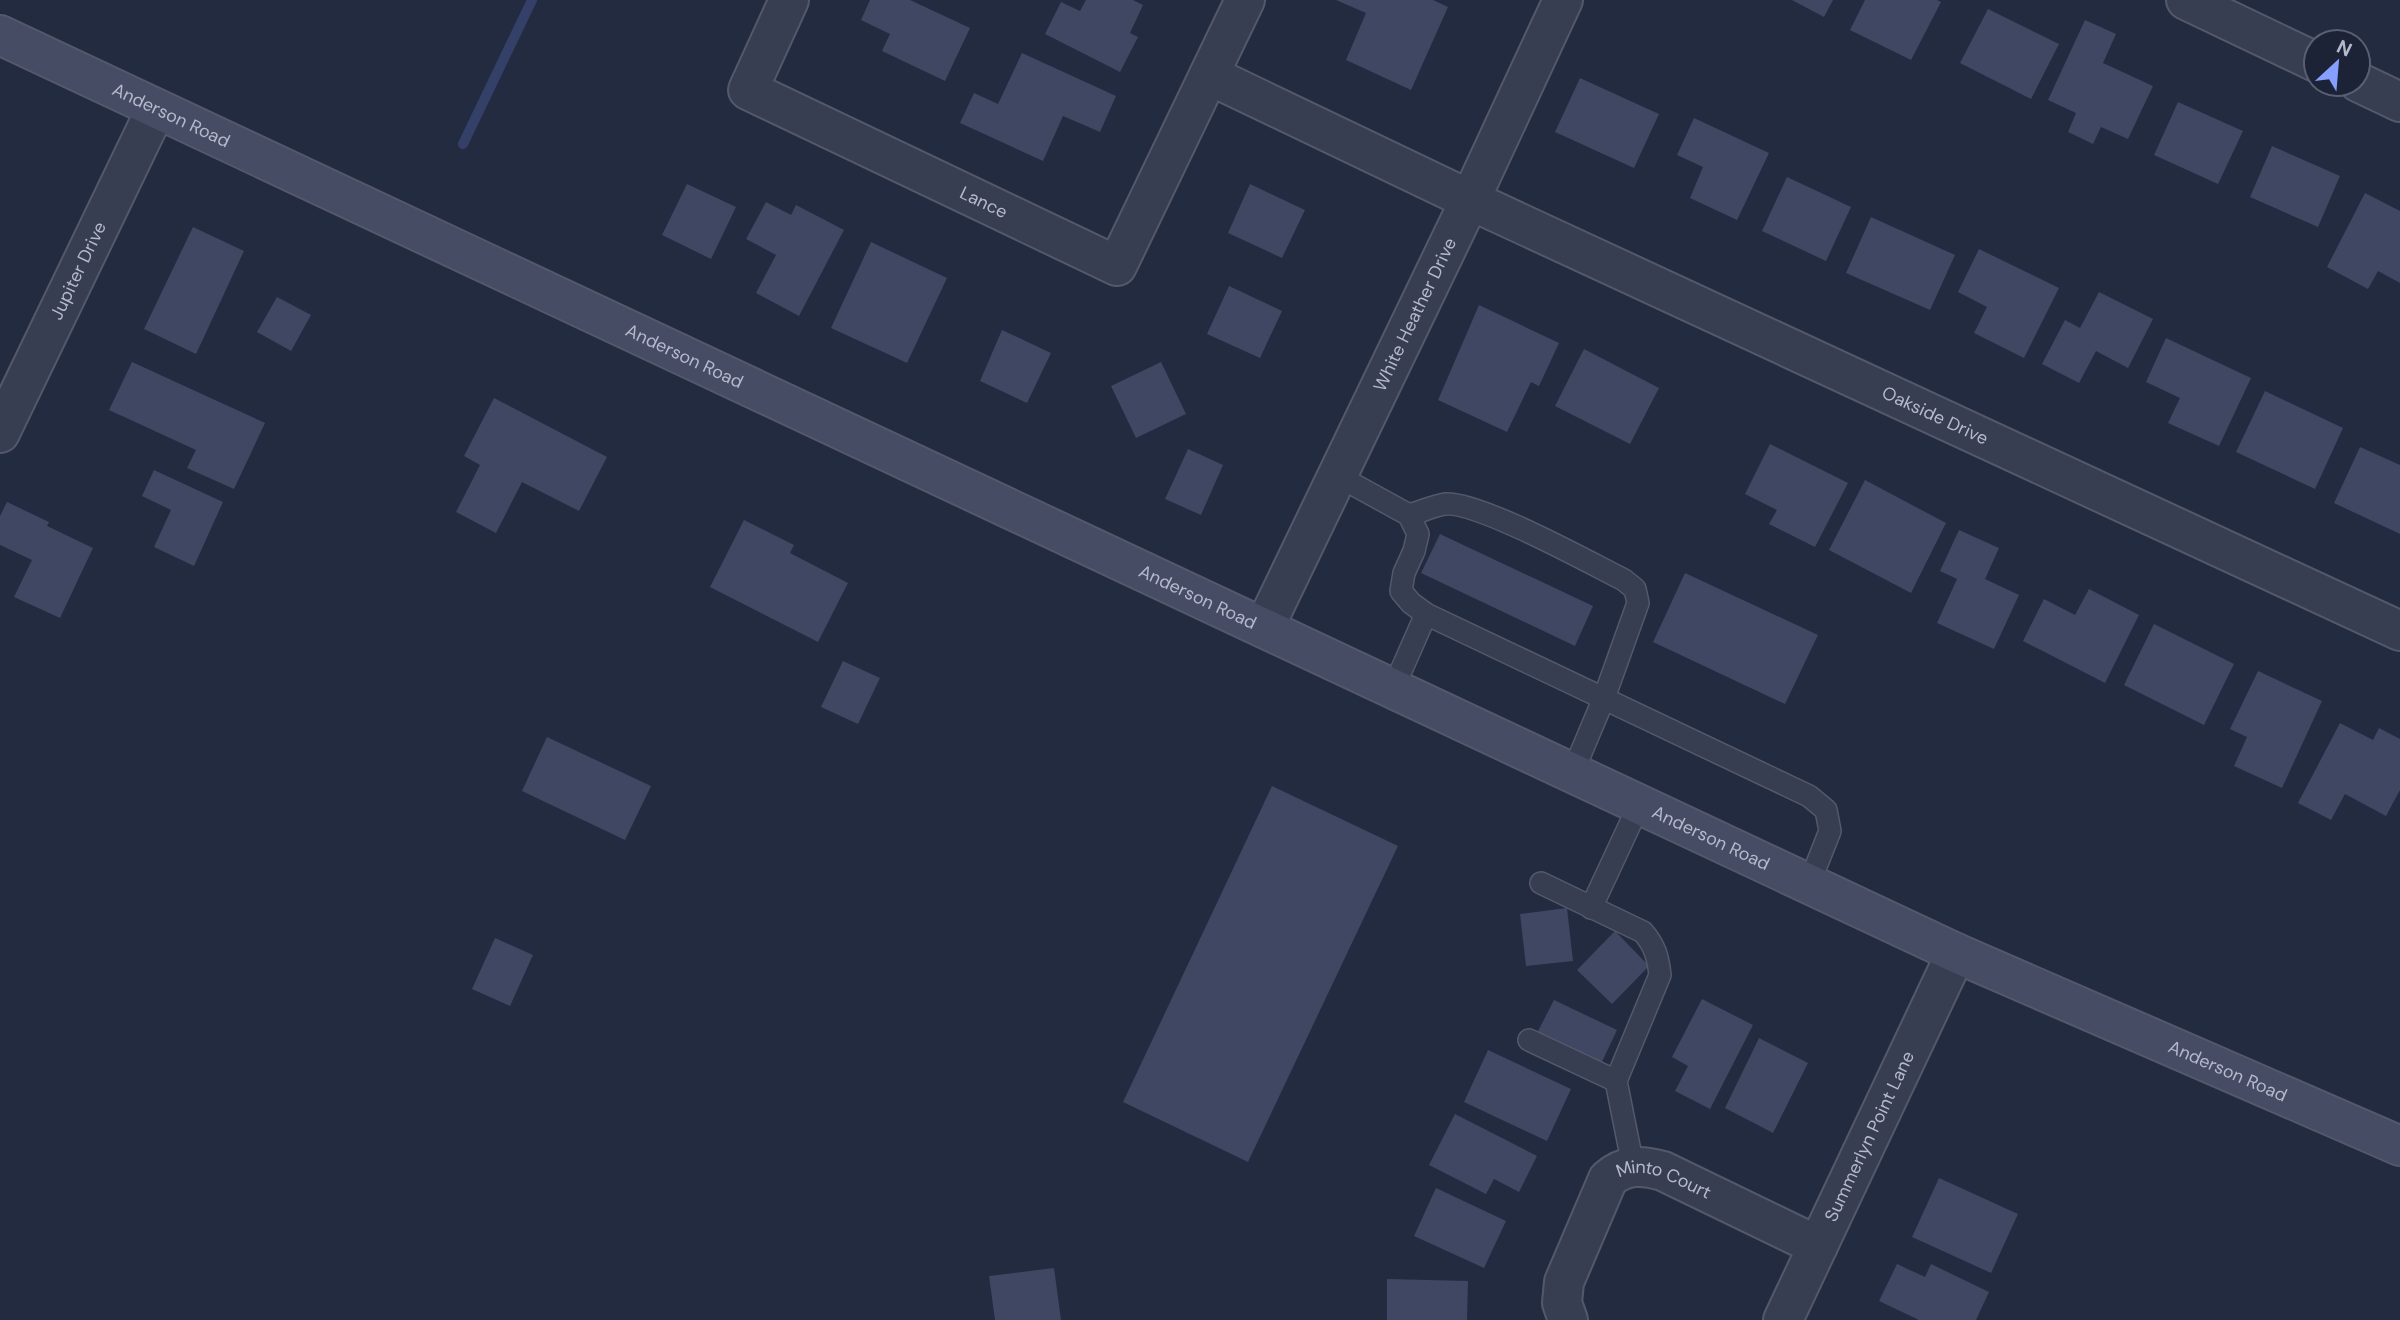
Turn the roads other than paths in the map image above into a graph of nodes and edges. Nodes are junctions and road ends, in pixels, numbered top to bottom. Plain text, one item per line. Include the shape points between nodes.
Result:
1 (789, 0) edge
2 (1245, 0) edge
3 (1563, 0) edge
4 (2186, 0) edge
5 (0, 35) edge
6 (2302, 55) edge
7 (1209, 75) junction
8 (2372, 89) edge
9 (2400, 102) edge
10 (156, 109) junction
11 (1470, 200) junction
12 (0, 433) edge
13 (1338, 476) junction
14 (1409, 515) junction
15 (1426, 614) junction
16 (1264, 628) junction
17 (2400, 631) edge
18 (1393, 689) junction
19 (1604, 698) junction
20 (1572, 774) junction
21 (1639, 805) junction
22 (1541, 883) dead end
23 (1808, 884) junction
24 (1591, 908) junction
25 (1956, 953) junction
26 (1529, 1040) dead end
27 (1616, 1081) junction
28 (2400, 1146) edge
29 (1633, 1166) junction
30 (1818, 1246) junction
31 (1568, 1320) edge
32 (1783, 1320) edge

1 - 7 street, Lance via 748,90 1117,266
2 - 7 street
3 - 11 street, White Heather Drive
4 - 6 street
5 - 10 street, Anderson Road
7 - 11 street, Oakside Drive
8 - 9 street
10 - 12 street, Jupiter Drive
10 - 16 street, Anderson Road
11 - 13 street, White Heather Drive
11 - 17 street, Oakside Drive
13 - 14 lane
13 - 16 street, White Heather Drive
14 - 15 lane via 1418,534 1401,591
14 - 19 lane via 1446,504 1465,508 1551,544 1635,589 1638,603
15 - 18 lane
15 - 19 lane
16 - 18 street, Anderson Road
18 - 20 street, Anderson Road
19 - 20 lane
19 - 23 lane via 1809,796 1826,810 1830,831
20 - 21 street, Anderson Road
21 - 23 street, Anderson Road
21 - 24 lane
22 - 24 lane
23 - 25 street, Anderson Road
24 - 27 lane via 1643,932 1658,959 1660,975
25 - 28 street, Anderson Road
25 - 30 street, Summerlyn Point Lane
26 - 27 lane
27 - 29 lane
29 - 30 street, Minto Court via 1663,1171
29 - 31 street, Minto Court via 1608,1179 1564,1282 1562,1303
30 - 32 street, Summerlyn Point Lane

